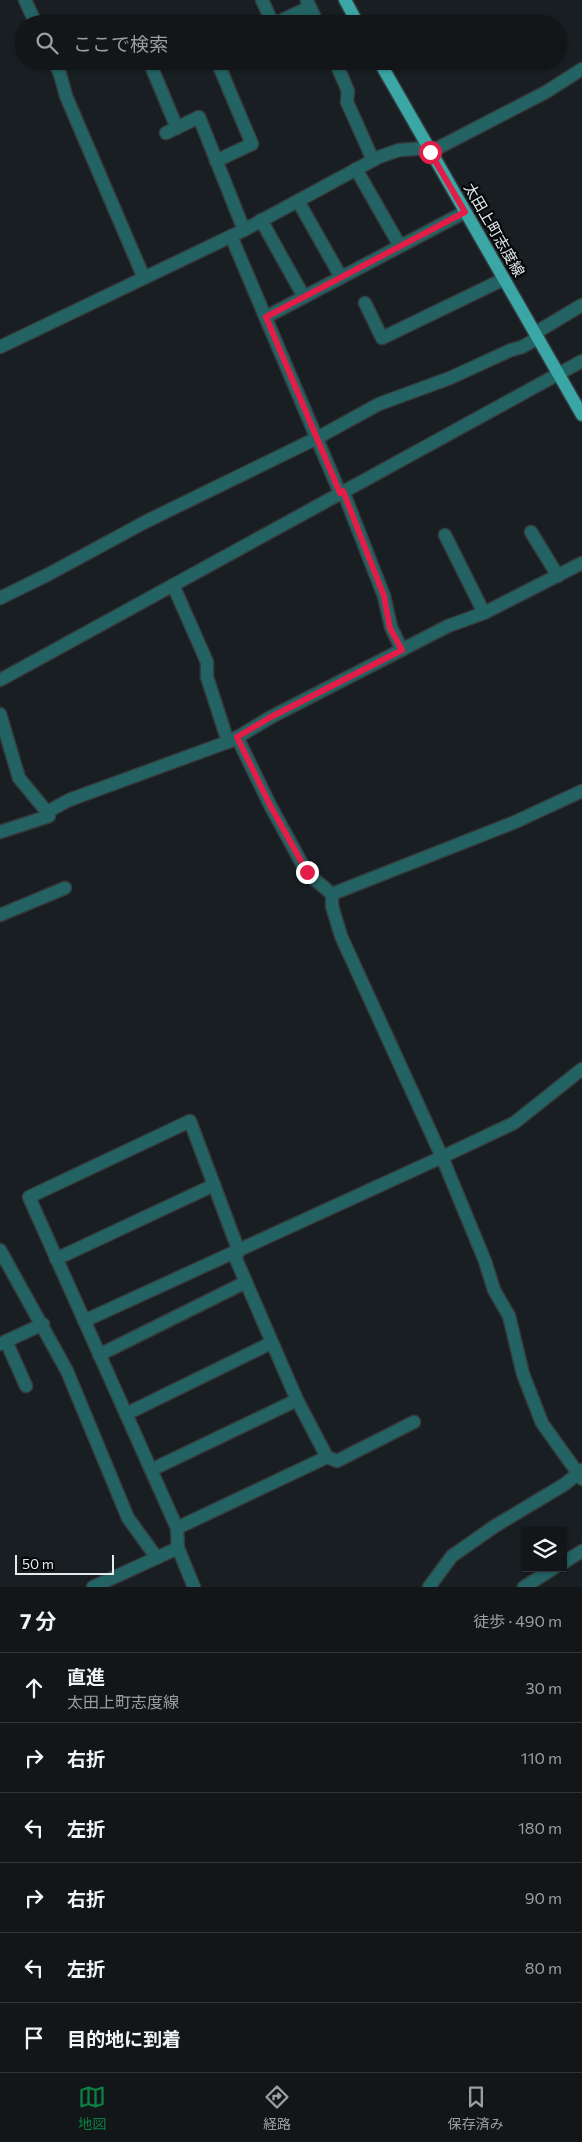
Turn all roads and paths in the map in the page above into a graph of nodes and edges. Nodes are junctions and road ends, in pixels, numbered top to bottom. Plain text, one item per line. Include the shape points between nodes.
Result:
1 (25, 0) edge
2 (262, 0) edge
3 (345, 0) edge
4 (309, 4) edge
5 (32, 15) edge
6 (269, 15) edge
7 (289, 15) edge
8 (353, 15) edge
9 (582, 68) edge
10 (57, 70) edge
11 (152, 70) edge
12 (221, 70) edge
13 (339, 70) edge
14 (384, 70) edge
15 (429, 150) junction
16 (373, 160) junction
17 (216, 161) junction
18 (356, 169) junction
19 (298, 200) junction
20 (465, 212) junction
21 (261, 220) junction
22 (244, 230) junction
23 (231, 236) junction
24 (400, 246) junction
25 (341, 277) junction
26 (144, 278) junction
27 (504, 279) junction
28 (304, 297) junction
29 (365, 303) dead end
30 (582, 305) edge
31 (266, 317) junction
32 (536, 335) junction
33 (0, 347) edge
34 (582, 361) edge
35 (559, 374) junction
36 (582, 415) edge
37 (317, 438) junction
38 (341, 492) junction
39 (531, 532) dead end
40 (445, 535) dead end
41 (582, 563) edge
42 (558, 576) junction
43 (173, 585) junction
44 (0, 598) edge
45 (484, 612) junction
46 (402, 650) junction
47 (0, 680) edge
48 (0, 714) edge
49 (233, 739) junction
50 (582, 791) edge
51 (49, 816) dead end
52 (0, 832) edge
53 (65, 888) dead end
54 (332, 894) junction
55 (0, 915) edge
56 (582, 1069) edge
57 (442, 1157) junction
58 (214, 1185) junction
59 (238, 1249) junction
60 (0, 1250) edge
61 (56, 1259) junction
62 (246, 1282) junction
63 (84, 1321) junction
64 (43, 1324) junction
65 (3, 1343) edge
66 (271, 1343) junction
67 (99, 1355) junction
68 (26, 1386) dead end
69 (297, 1400) junction
70 (126, 1414) junction
71 (414, 1422) dead end
72 (328, 1457) junction
73 (151, 1470) junction
74 (581, 1474) edge
75 (177, 1528) junction
76 (178, 1548) junction
77 (582, 1552) edge
78 (157, 1558) junction
79 (567, 1561) edge
80 (548, 1572) edge
81 (93, 1587) edge
82 (194, 1587) edge
83 (429, 1587) edge
84 (524, 1587) edge

1 - 5 street
2 - 6 street
3 - 8 main road
4 - 7 street
9 - 15 street via 546,92
10 - 26 street
11 - 17 street via 171,130 199,117
12 - 17 street via 252,144
13 - 16 street via 348,91 347,102
14 - 15 main road, 太田上町志度線
15 - 16 street via 399,150
15 - 20 main road, 太田上町志度線
16 - 18 street
17 - 22 street
18 - 19 street
18 - 24 street
19 - 21 street
19 - 25 street
20 - 24 street
20 - 27 main road, 太田上町志度線
21 - 22 street
21 - 28 street
22 - 23 street
23 - 26 street
23 - 31 street
24 - 25 street
25 - 28 street
26 - 33 street
27 - 29 street via 382,338
27 - 32 main road, 太田上町志度線
28 - 31 street
30 - 32 street
31 - 37 street
32 - 35 main road, 太田上町志度線
32 - 37 street via 522,347 379,404
34 - 35 street
35 - 36 main road, 太田上町志度線
35 - 38 street
37 - 38 street
37 - 44 street via 145,522
38 - 43 street
38 - 46 street via 384,596 390,628
39 - 42 street
40 - 45 street
41 - 42 street
42 - 45 street
43 - 47 street
43 - 49 street via 207,662 207,677
45 - 46 street
46 - 49 street
48 - 49 street via 19,778 47,812 69,800
49 - 54 street via 307,872
50 - 54 street via 515,822
51 - 52 street
53 - 55 street
54 - 57 street via 332,906 341,936
56 - 57 street via 514,1123
57 - 59 street
57 - 74 street via 494,1290 509,1316 523,1374 542,1423
58 - 59 street
58 - 61 street
58 - 61 street via 190,1122 28,1197
59 - 62 street via 236,1259
59 - 63 street
60 - 64 street
61 - 63 street
62 - 66 street
62 - 67 street
63 - 67 street
64 - 65 street
64 - 78 street via 67,1371 128,1518
65 - 68 street
66 - 69 street
66 - 70 street
67 - 70 street
69 - 72 street
69 - 73 street
70 - 73 street
71 - 72 street via 337,1461
72 - 75 street
73 - 75 street
74 - 83 street via 452,1556
75 - 76 street
76 - 78 street
76 - 82 street
77 - 79 street
78 - 81 street
80 - 84 street

